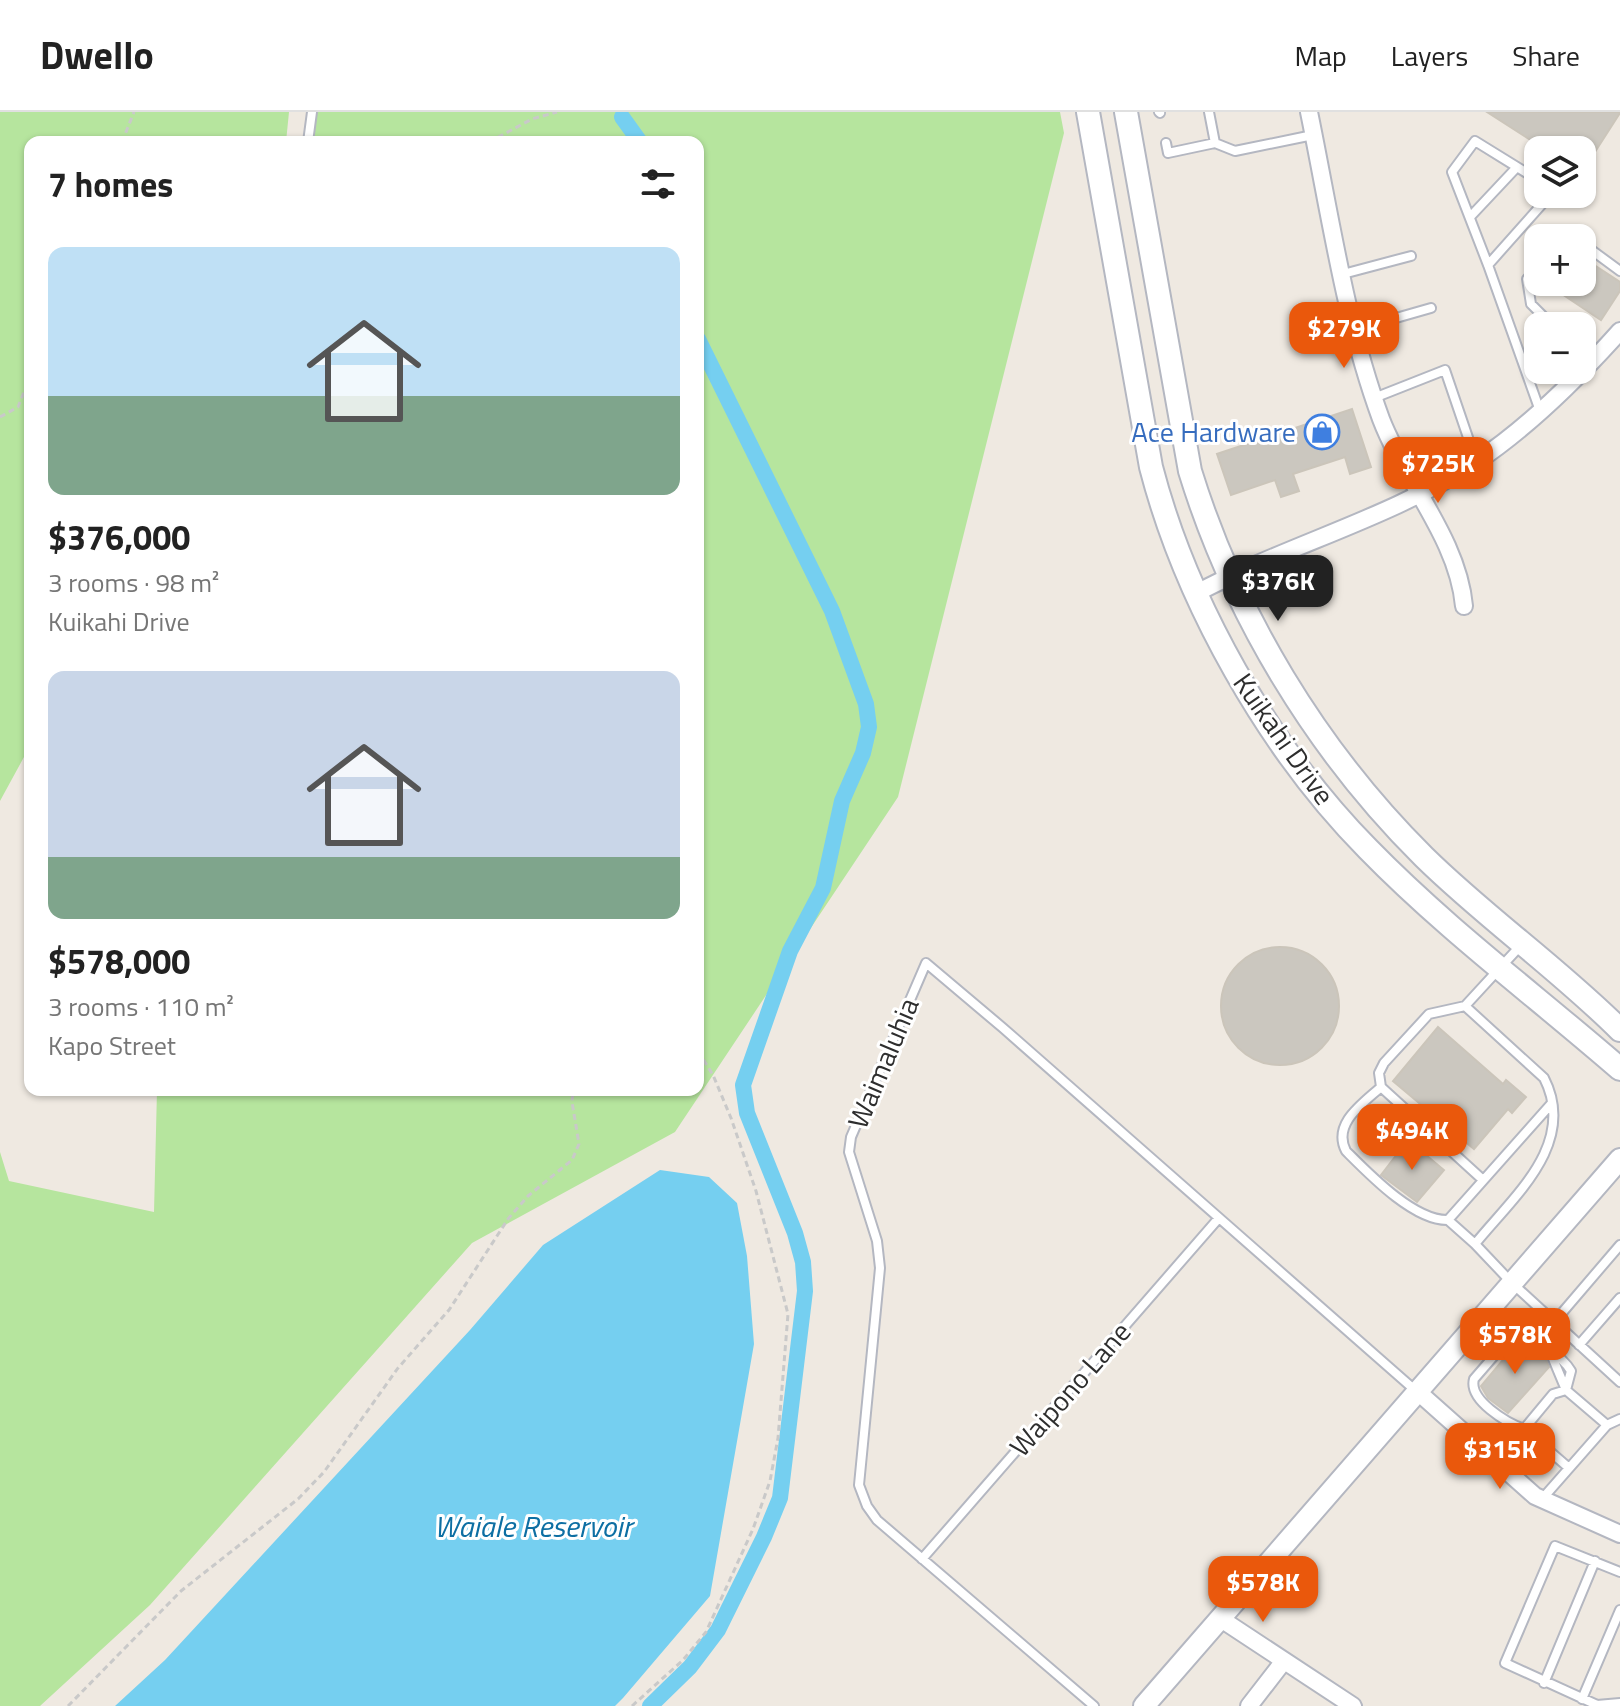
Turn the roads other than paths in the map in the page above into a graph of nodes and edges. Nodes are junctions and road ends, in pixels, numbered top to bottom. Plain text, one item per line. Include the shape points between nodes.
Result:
1 (312, 112) edge
2 (1088, 112) edge
3 (1126, 112) edge
4 (1209, 112) edge
5 (1309, 112) edge
6 (1314, 135) junction
7 (309, 136) edge
8 (1166, 143) dead end
9 (1215, 143) junction
10 (1517, 167) junction
11 (1524, 171) edge
12 (1539, 208) edge
13 (1470, 217) junction
14 (1596, 253) edge
15 (1411, 256) dead end
16 (1488, 265) junction
17 (1620, 271) edge
18 (1343, 274) junction
19 (1431, 308) dead end
20 (1354, 330) junction
21 (1620, 331) edge
22 (1596, 351) edge
23 (1565, 384) edge
24 (1374, 398) junction
25 (1540, 412) junction
26 (1476, 462) junction
27 (1419, 493) junction
28 (1229, 576) junction
29 (1195, 594) junction
30 (1464, 606) dead end
31 (1522, 943) junction
32 (1500, 967) junction
33 (1465, 1006) junction
34 (1620, 1030) edge
35 (1620, 1069) edge
36 (1381, 1087) junction
37 (1552, 1103) junction
38 (1402, 1107) junction
39 (1369, 1144) dead end
40 (1620, 1159) edge
41 (1483, 1180) junction
42 (1218, 1219) junction
43 (1448, 1220) junction
44 (1475, 1244) junction
45 (1620, 1245) edge
46 (1512, 1283) junction
47 (1620, 1298) edge
48 (1555, 1321) junction
49 (1579, 1345) junction
50 (1620, 1382) edge
51 (1566, 1390) junction
52 (1417, 1391) junction
53 (1620, 1419) edge
54 (1607, 1425) junction
55 (1524, 1429) junction
56 (1569, 1468) junction
57 (1542, 1499) junction
58 (1620, 1534) edge
59 (922, 1559) junction
60 (1595, 1561) junction
61 (1620, 1572) edge
62 (1620, 1610) edge
63 (1221, 1619) junction
64 (1283, 1662) junction
65 (1544, 1683) junction
66 (1582, 1699) junction
67 (1620, 1703) edge
68 (1094, 1706) edge
69 (1144, 1706) edge
70 (1249, 1706) edge
71 (1353, 1706) edge

1 - 7 lane
2 - 29 main road, Kuikahi Drive via 1151,467
3 - 28 main road, Kuikahi Drive via 1187,458
4 - 9 lane
5 - 6 street
6 - 9 lane via 1235,151
6 - 18 street
8 - 9 lane via 1168,153 1186,144
10 - 11 lane
10 - 13 lane
10 - 13 lane via 1475,141 1452,172
12 - 16 lane
13 - 16 lane
14 - 17 lane
15 - 18 lane
16 - 25 lane
18 - 20 street
19 - 20 lane
20 - 24 street
21 - 22 street
23 - 25 street
24 - 26 lane via 1445,370
24 - 27 street via 1402,468
25 - 26 street
26 - 27 street
27 - 28 street
27 - 30 street via 1457,566
28 - 29 street
28 - 31 main road, Kuikahi Drive via 1271,657 1364,789 1424,857
29 - 32 main road, Kuikahi Drive via 1244,684 1326,803 1367,849
31 - 32 lane
31 - 34 main road, Kuikahi Drive
32 - 33 lane
32 - 35 main road, Kuikahi Drive
33 - 36 lane via 1437,1011 1420,1022 1384,1063
33 - 37 lane via 1544,1078
36 - 38 lane
36 - 43 lane via 1342,1129 1346,1151 1414,1211 1436,1221
37 - 41 lane
37 - 44 lane via 1546,1156
38 - 39 lane
38 - 41 lane
40 - 46 street
41 - 43 lane
42 - 52 lane, Waimaluhia
42 - 59 lane, Waipono Lane
42 - 59 lane, Waimaluhia via 926,963 849,1152 877,1241 880,1268 859,1485 877,1520
43 - 44 lane
44 - 46 lane
45 - 48 lane
46 - 48 lane
46 - 52 street
47 - 49 lane
48 - 49 lane
49 - 50 lane
51 - 54 lane
51 - 55 lane via 1553,1394
51 - 55 lane via 1571,1371 1564,1360 1530,1336 1513,1334 1472,1386 1510,1424
52 - 57 street
52 - 63 street
53 - 54 lane
54 - 56 lane
55 - 56 lane
56 - 57 lane
57 - 58 street
59 - 68 lane, Waimaluhia
60 - 61 lane
60 - 65 lane
60 - 65 lane via 1555,1546 1505,1656 1509,1668
62 - 66 lane
63 - 64 street
63 - 69 street
64 - 70 street
64 - 71 street
65 - 66 lane
66 - 67 lane via 1597,1705

